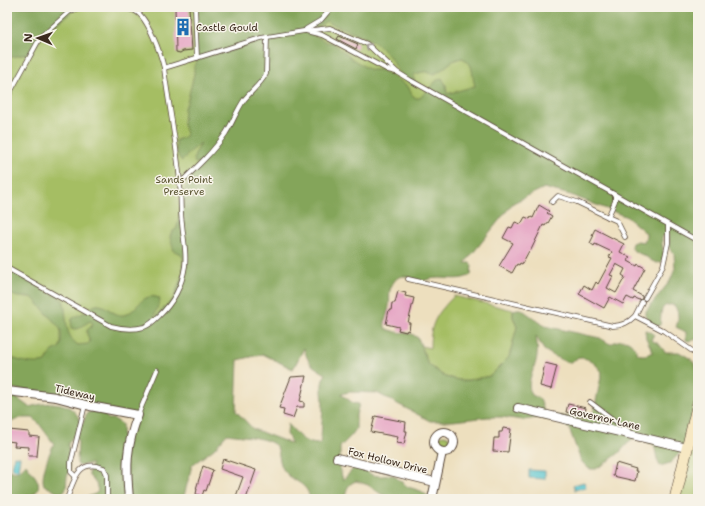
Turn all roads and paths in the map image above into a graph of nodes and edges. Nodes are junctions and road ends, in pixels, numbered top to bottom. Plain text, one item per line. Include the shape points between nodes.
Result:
1 (80, 7) edge
2 (117, 7) edge
3 (195, 7) edge
4 (332, 7) edge
5 (304, 31) junction
6 (267, 37) junction
7 (197, 58) junction
8 (164, 68) junction
9 (397, 72) junction
10 (7, 98) edge
11 (180, 183) junction
12 (615, 195) junction
13 (552, 202) dead end
14 (608, 217) junction
15 (668, 225) junction
16 (625, 237) dead end
17 (698, 241) edge
18 (7, 268) edge
19 (408, 280) dead end
20 (635, 316) junction
21 (698, 356) edge
22 (157, 370) dead end
23 (7, 391) edge
24 (590, 402) dead end
25 (698, 403) edge
26 (85, 405) junction
27 (518, 408) dead end
28 (138, 416) junction
29 (635, 436) junction
30 (687, 448) junction
31 (442, 452) dead end
32 (337, 458) dead end
33 (74, 476) junction
34 (435, 482) junction
35 (67, 499) edge
36 (107, 499) edge
37 (129, 499) edge
38 (432, 499) edge
39 (675, 499) edge

1 - 10 lane via 69,12 40,38
2 - 8 lane via 140,14 157,44
3 - 7 lane
4 - 5 lane via 321,20
5 - 6 lane
5 - 9 lane via 322,35 388,70
9 -> 5 lane via 368,44 330,28
6 - 7 lane
6 - 11 lane via 264,78 246,99 211,154
7 - 8 lane
8 - 11 lane
9 - 12 lane
11 - 18 lane via 185,246 185,265 181,282 167,309 146,326 125,329 111,326
12 - 14 lane
12 - 15 lane
13 - 14 lane via 558,196 567,198
14 - 16 lane via 617,221
15 - 17 lane
15 - 20 lane via 668,243 663,266
19 - 20 lane via 612,326 620,325
20 - 21 lane via 664,331
22 - 28 lane
23 - 26 street, Tideway via 56,397
24 - 29 lane
25 - 30 main road
26 - 28 street, Tideway
26 - 33 lane via 71,462 71,472
27 - 29 street, Governor Lane
28 - 37 street via 130,435 127,459
29 - 30 street, Governor Lane
30 - 39 main road
31 - 34 street
32 - 34 street, Fox Hollow Drive
33 - 35 lane
33 - 36 lane via 87,466 104,468 107,476
34 - 38 street

